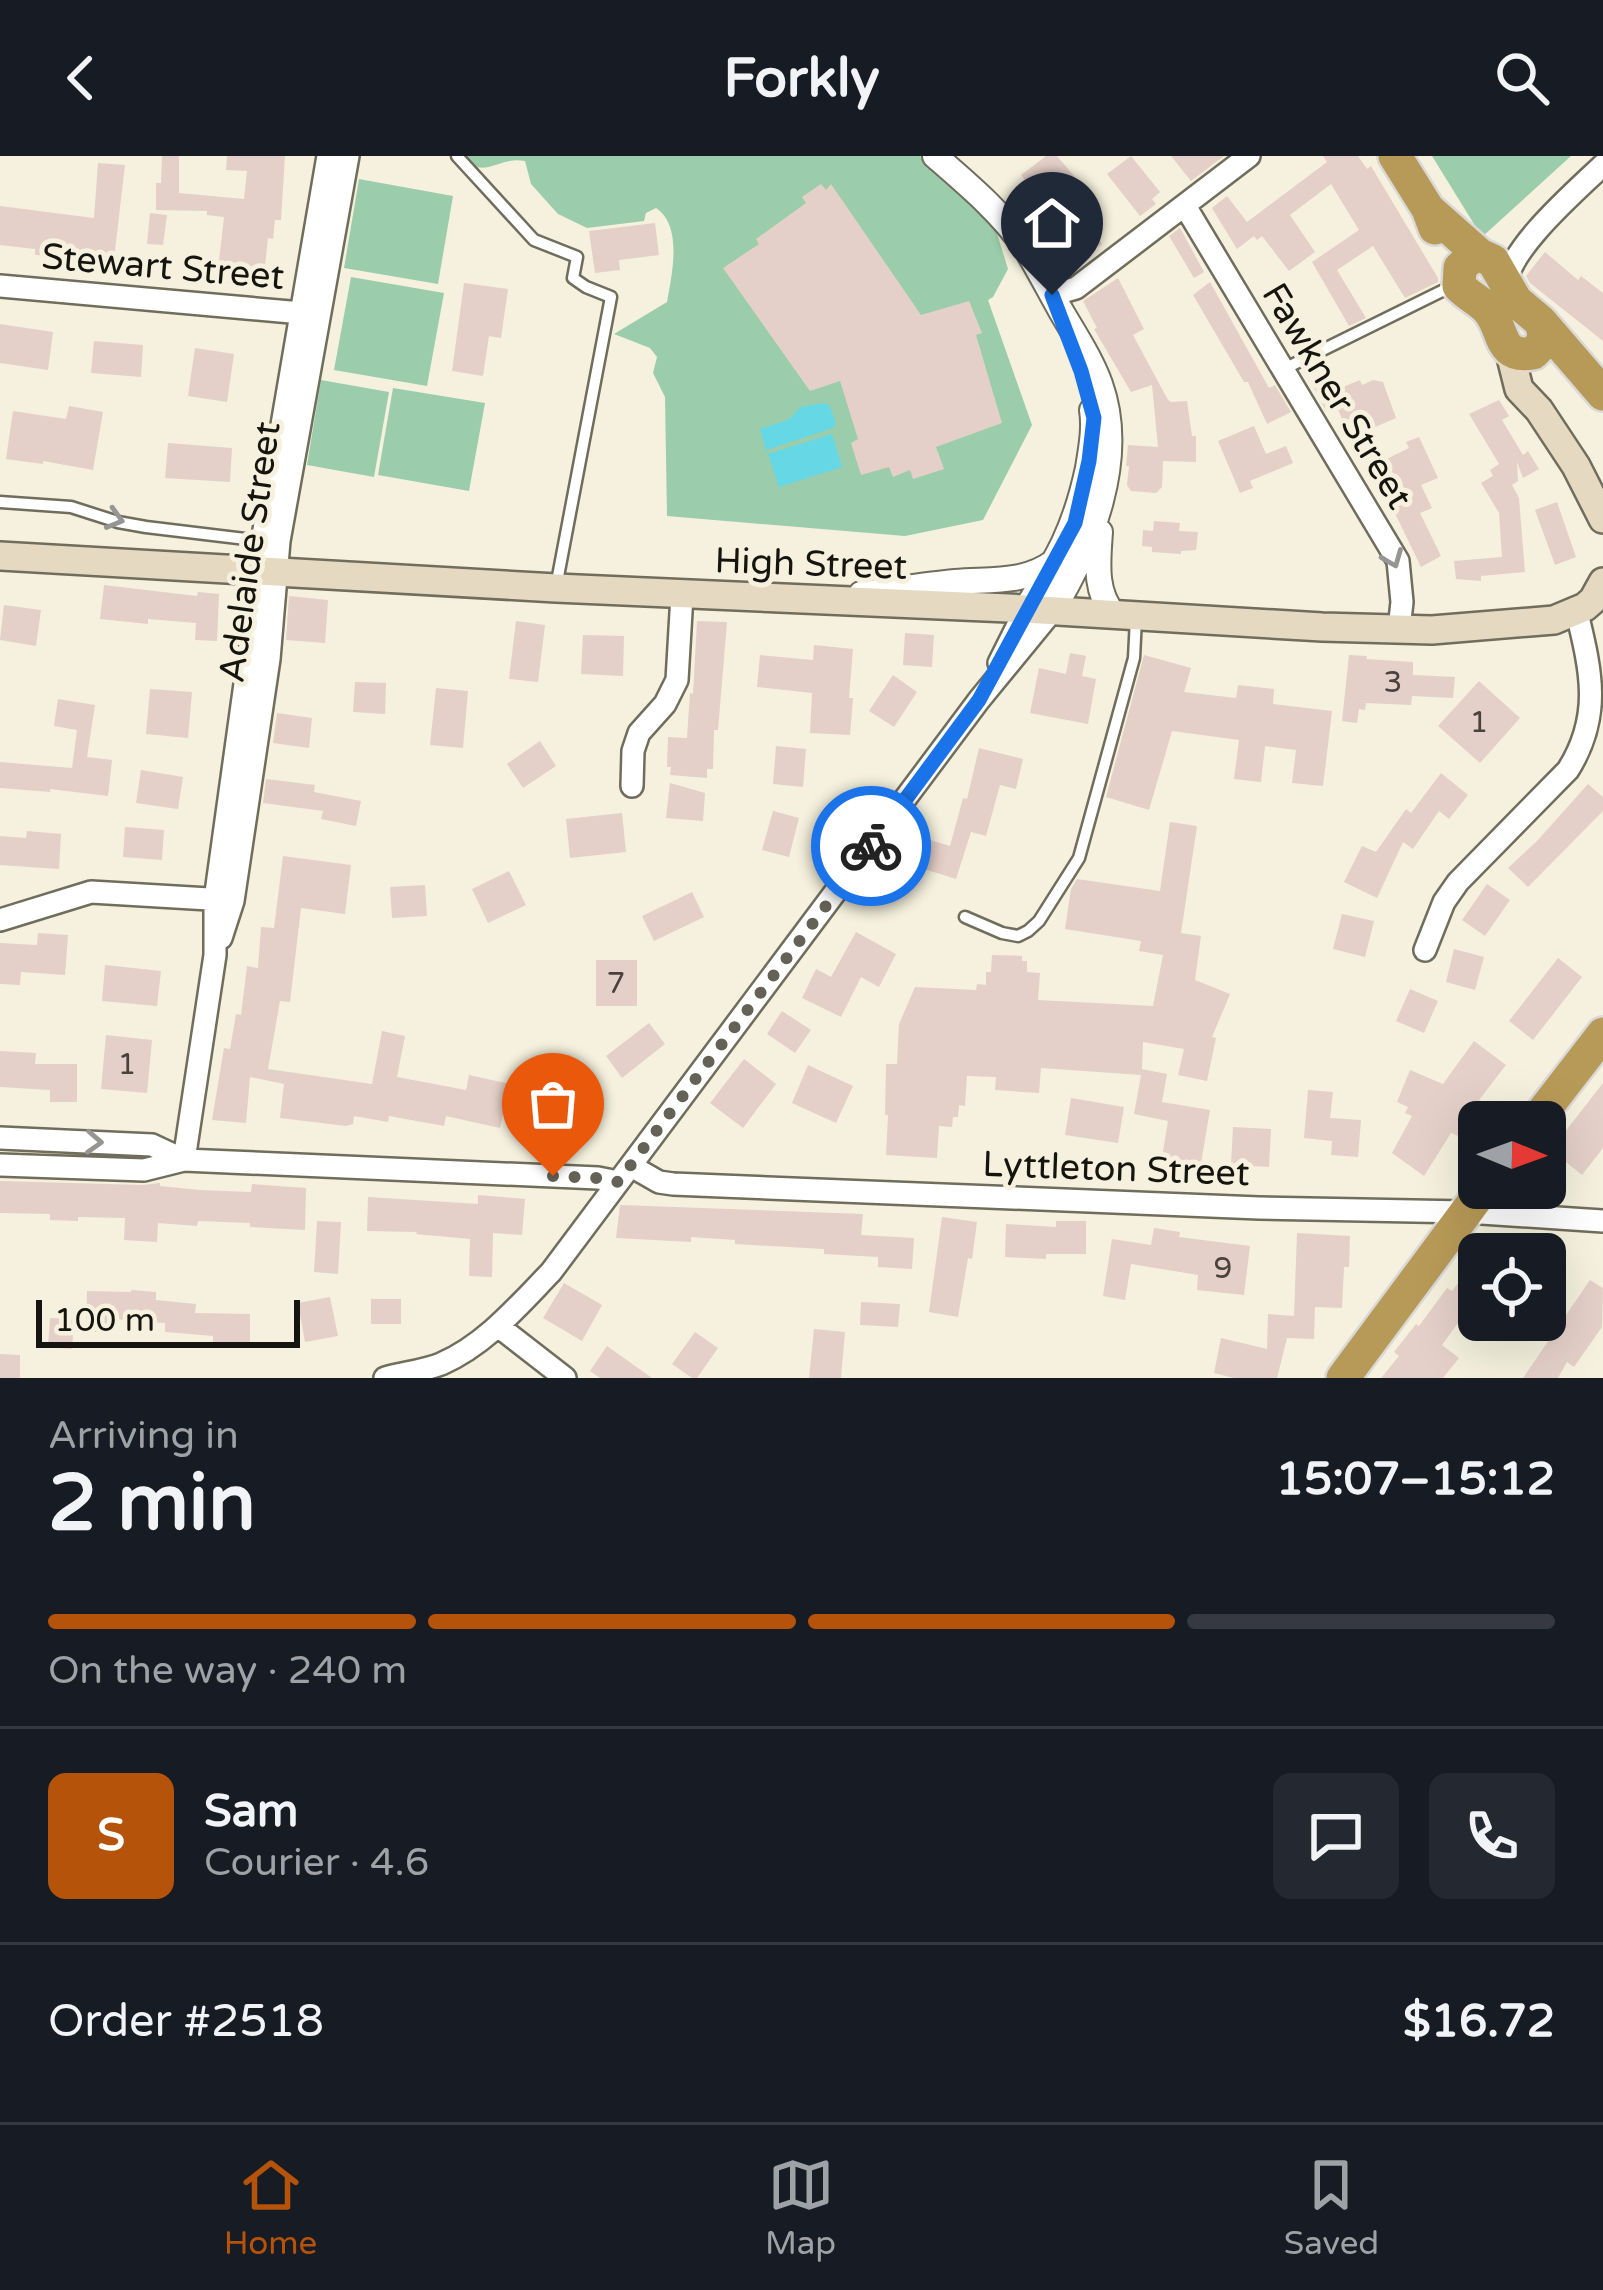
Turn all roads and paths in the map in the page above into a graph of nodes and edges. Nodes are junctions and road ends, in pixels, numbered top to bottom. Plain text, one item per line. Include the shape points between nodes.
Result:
1 (457, 156) edge
2 (934, 156) edge
3 (1249, 156) edge
4 (1395, 156) edge
5 (1603, 164) edge
6 (336, 166) edge
7 (1185, 206) junction
8 (1428, 209) junction
9 (1545, 221) junction
10 (1491, 266) junction
11 (0, 286) edge
12 (1459, 286) junction
13 (1052, 295) junction
14 (310, 314) junction
15 (1528, 345) junction
16 (1283, 370) junction
17 (1600, 392) edge
18 (1103, 488) junction
19 (0, 502) edge
20 (1603, 519) edge
21 (271, 541) junction
22 (0, 556) edge
23 (1058, 559) junction
24 (268, 572) junction
25 (1603, 582) edge
26 (556, 588) junction
27 (682, 595) junction
28 (830, 599) junction
29 (1039, 610) junction
30 (1577, 613) junction
31 (1125, 616) junction
32 (1400, 629) junction
33 (632, 786) dead end
34 (855, 868) junction
35 (889, 884) dead end
36 (224, 900) junction
37 (965, 917) dead end
38 (0, 920) edge
39 (1425, 950) dead end
40 (1603, 1034) edge
41 (1551, 1101) edge
42 (0, 1138) edge
43 (184, 1160) junction
44 (0, 1165) edge
45 (625, 1174) junction
46 (1458, 1201) edge
47 (1468, 1209) edge
48 (1530, 1209) edge
49 (1603, 1221) edge
50 (497, 1326) junction
51 (385, 1378) edge
52 (565, 1378) edge
53 (1343, 1378) edge

1 - 26 lane via 534,239 577,257 573,278 611,297
2 - 13 street via 1009,227
3 - 7 street
4 - 8 highway
5 - 9 street
6 - 14 street, Adelaide Street
7 - 13 street via 1076,288
7 - 16 street, Fawkner Street
8 - 10 highway
8 - 12 highway
9 - 10 street
9 - 10 street via 1509,268
10 - 12 highway via 1470,258
10 - 15 highway via 1522,308
11 - 14 street, Stewart Street
12 - 15 highway
12 - 16 lane
13 - 18 street via 1106,406
13 - 23 street via 1094,418 1079,508
14 - 21 street, Adelaide Street
15 - 17 highway
15 - 20 main road via 1539,410
16 -> 32 street, Fawkner Street via 1398,561
18 - 29 street via 1086,546
18 - 31 street via 1098,574 1103,599
19 -> 21 lane
21 - 24 street, Adelaide Street
22 - 24 main road, High Street
23 - 28 street via 1022,578
23 - 29 street
24 - 26 main road, High Street
24 - 36 street, Adelaide Street
25 - 30 main road
26 - 27 main road, High Street
27 - 28 main road, High Street
27 - 33 street via 677,680 639,734
28 - 29 main road, High Street
29 - 31 main road, High Street
29 - 34 street
30 - 32 main road, High Street via 1517,625
30 - 39 street via 1591,693 1579,752 1458,882
31 - 32 main road, High Street
31 - 37 lane via 1134,658 1079,858 1028,931 1002,933
34 - 35 lane
34 - 45 street
36 - 38 street via 91,892
36 - 43 street, Adelaide Street
40 - 41 highway
42 -> 43 street, Lyttleton Street via 152,1145
43 - 44 street, Lyttleton Street via 144,1170
43 - 45 street, Lyttleton Street
45 - 46 street, Lyttleton Street via 673,1184 1259,1208
45 - 50 street via 551,1272
47 - 53 highway
48 - 49 street, Lyttleton Street
50 - 51 street via 436,1366
50 - 52 street

